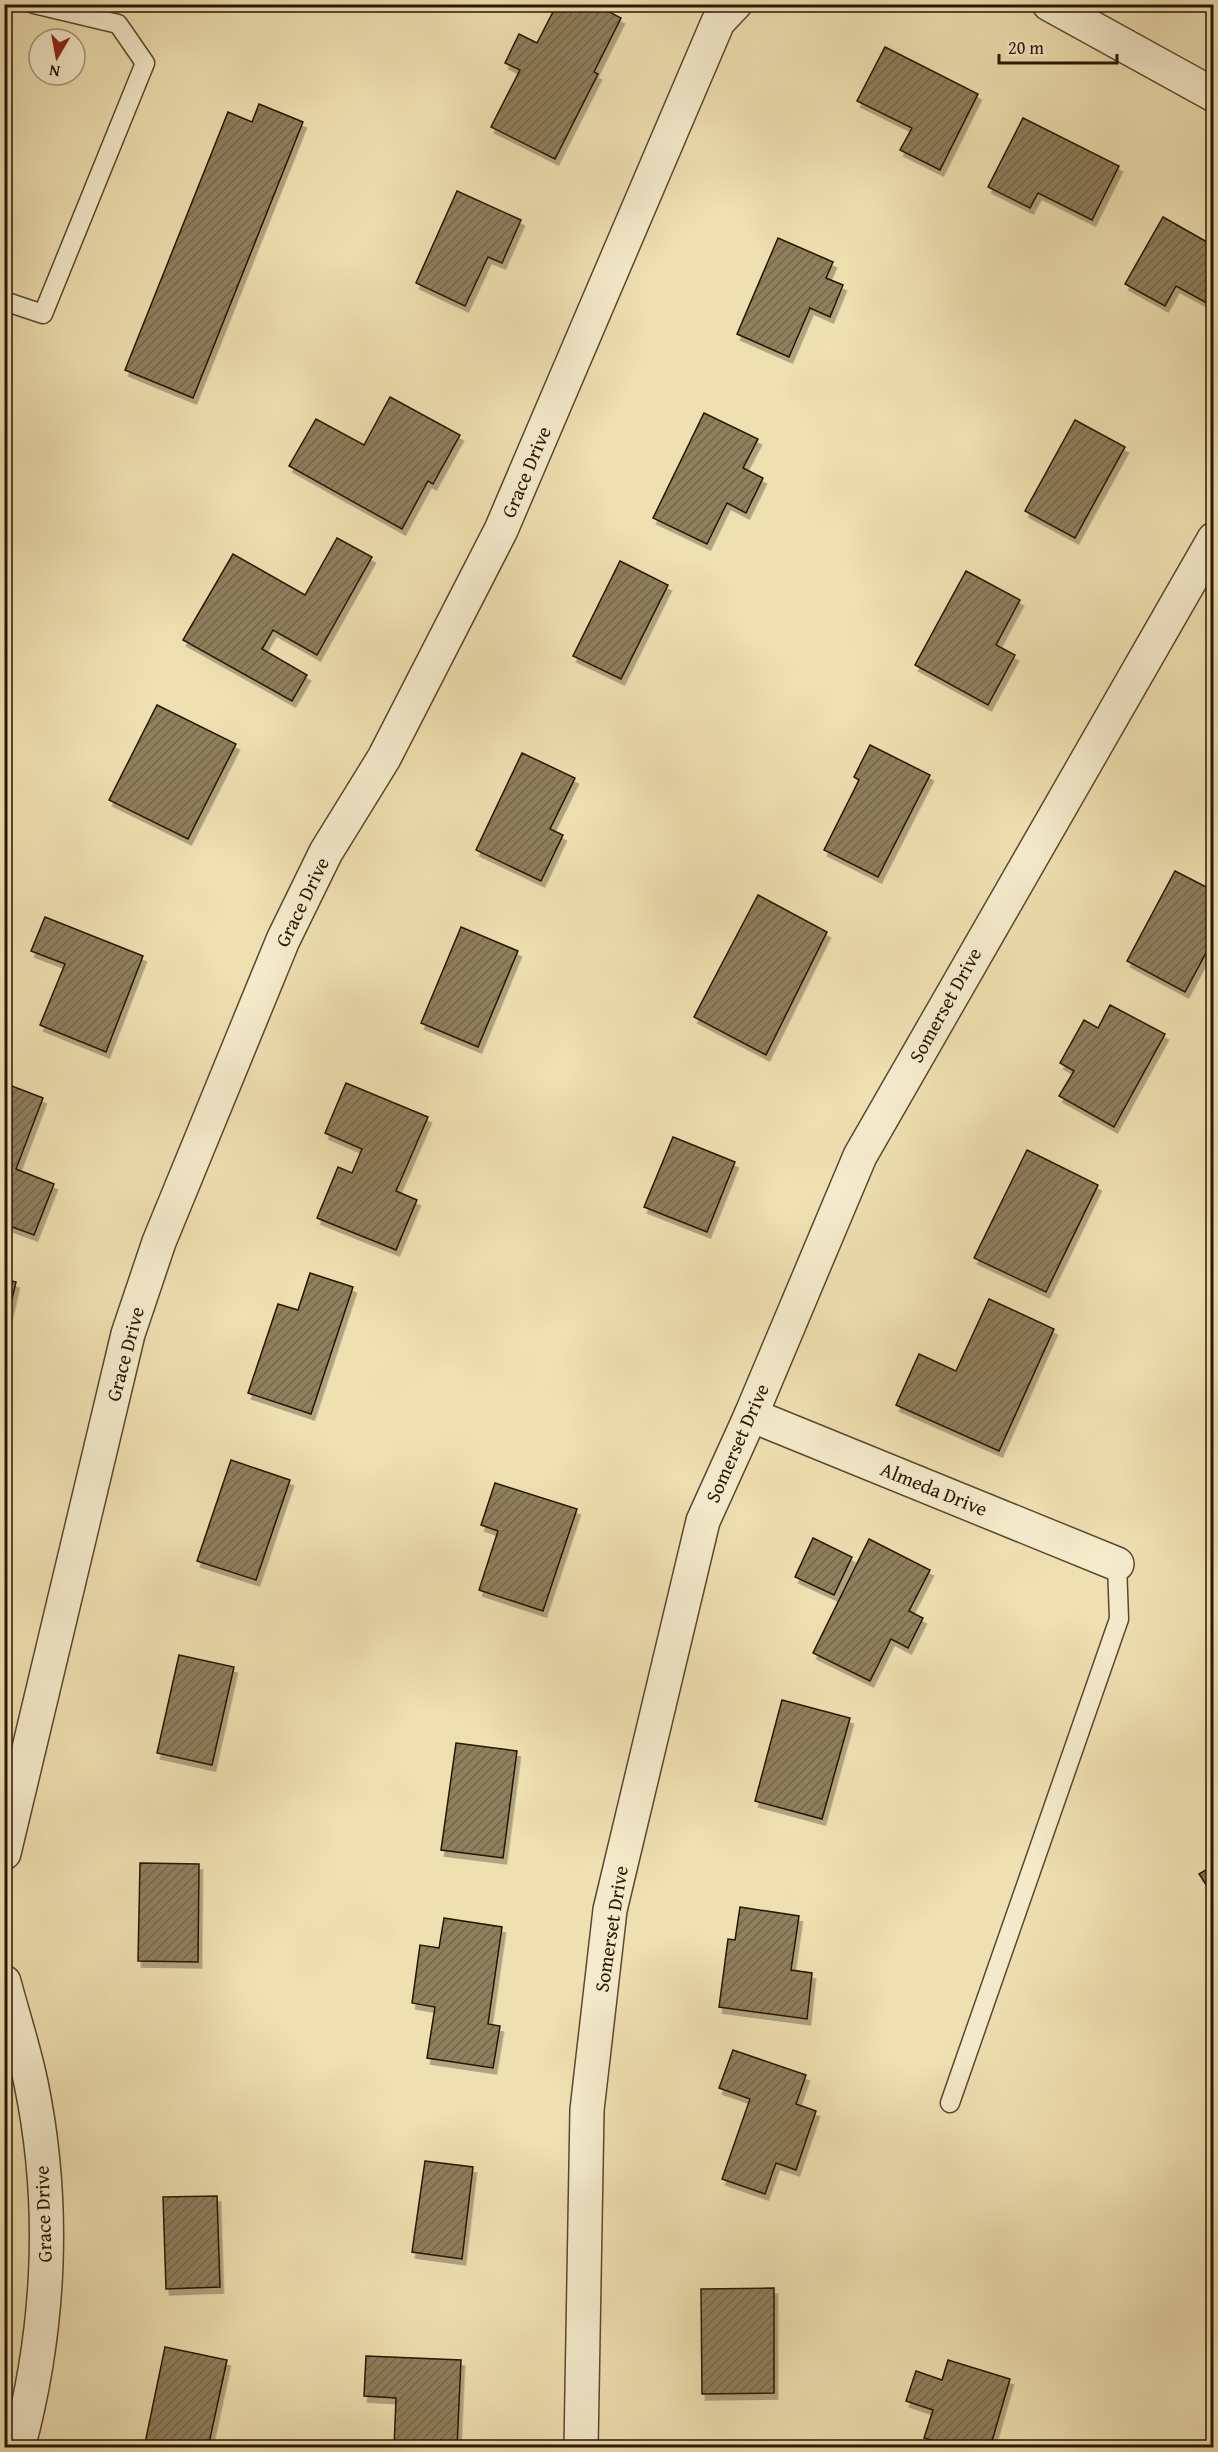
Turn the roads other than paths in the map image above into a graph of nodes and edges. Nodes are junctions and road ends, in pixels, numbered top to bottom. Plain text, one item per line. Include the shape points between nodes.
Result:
1 (34, 4) edge
2 (735, 4) edge
3 (1049, 4) edge
4 (1214, 95) edge
5 (4, 301) edge
6 (1214, 539) edge
7 (751, 1415) junction
8 (1117, 1564) joint
9 (4, 1853) edge
10 (4, 1982) edge
11 (950, 2103) dead end
12 (18, 2448) edge
13 (581, 2448) edge

1 - 5 lane via 118,24 145,63 44,314
2 - 9 street, Grace Drive via 718,22 501,530 384,758 326,852 283,940 159,1242 128,1334
3 - 4 street
6 - 7 street, Somerset Drive via 860,1156
7 - 8 street, Almeda Drive
7 - 13 street, Somerset Drive via 702,1521 610,1910 587,2110
8 - 11 lane via 1119,1619
10 - 12 street, Grace Drive via 31,2084 46,2198 45,2307 31,2398

